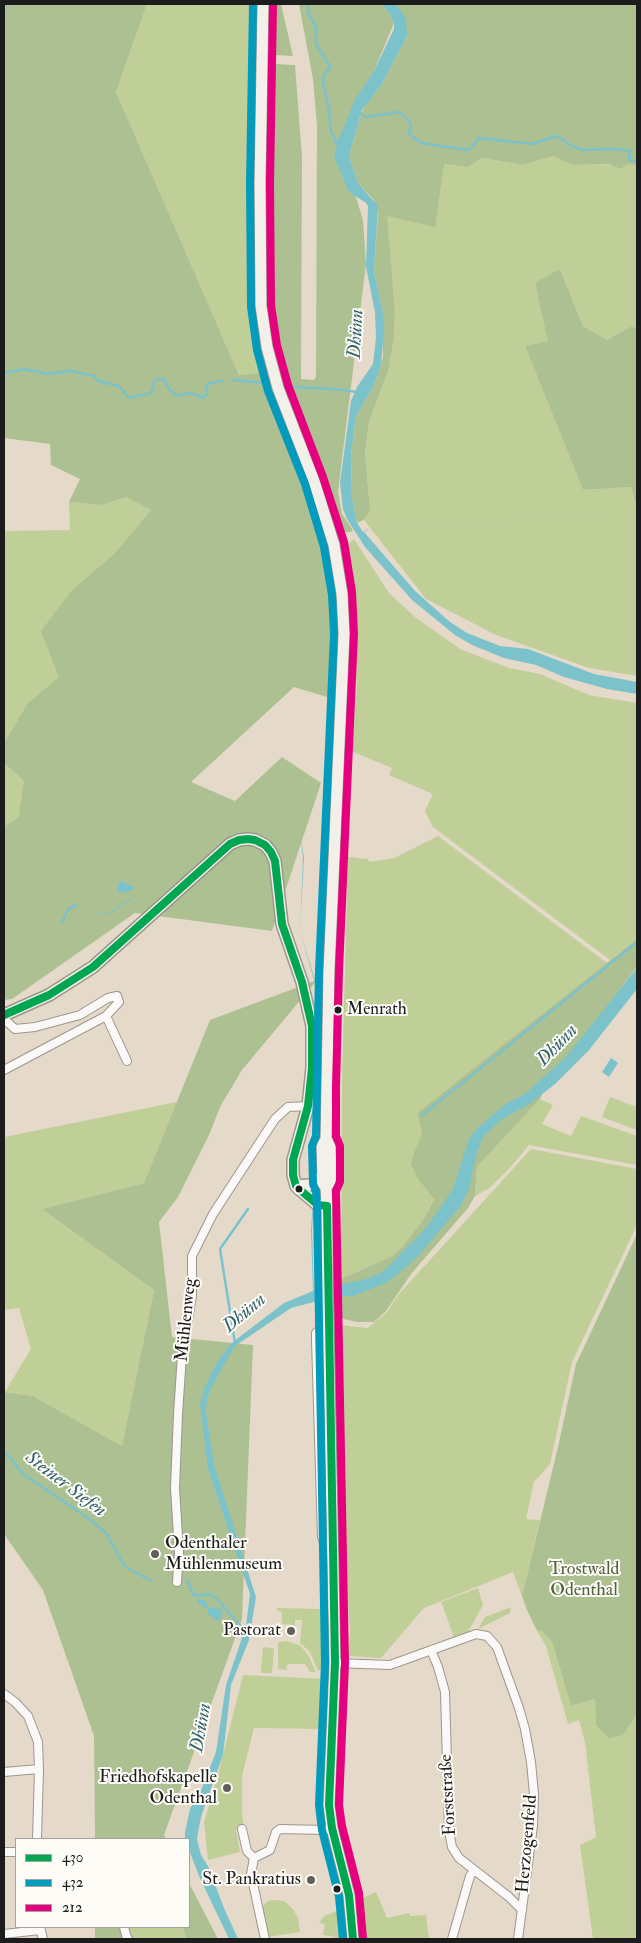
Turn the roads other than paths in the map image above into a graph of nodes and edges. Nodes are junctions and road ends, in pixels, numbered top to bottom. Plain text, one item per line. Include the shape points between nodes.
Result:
1 (263, 4) edge
2 (4, 1015) edge
3 (106, 1016) junction
4 (4, 1019) edge
5 (127, 1061) dead end
6 (4, 1070) edge
7 (308, 1106) junction
8 (326, 1139) junction
9 (322, 1176) junction
10 (296, 1186) junction
11 (326, 1188) junction
12 (327, 1206) junction
13 (178, 1582) dead end
14 (431, 1650) junction
15 (335, 1663) junction
16 (4, 1694) edge
17 (39, 1769) junction
18 (4, 1772) edge
19 (332, 1828) junction
20 (242, 1829) dead end
21 (36, 1838) edge
22 (254, 1858) junction
23 (474, 1870) junction
24 (522, 1910) junction
25 (40, 1928) edge
26 (4, 1934) edge
27 (43, 1939) edge
28 (265, 1939) edge
29 (353, 1939) edge
30 (452, 1939) edge
31 (518, 1939) edge

1 - 8 main road via 261,306 272,368 326,515 342,594 344,634 329,970
2 - 7 main road via 49,995 93,967 230,844 239,840 255,840 265,845 275,861 282,924 309,1004 312,1047
3 - 4 street via 119,1002 117,996 80,1015 35,1027 15,1030
3 - 5 street
3 - 6 street
7 - 10 main road via 293,1160
7 - 13 street, Mühlenweg via 288,1107 275,1119 213,1214 192,1256 192,1296 182,1355 178,1414 175,1488
8 - 9 main road via 322,1146
8 - 11 main road via 330,1146 331,1176
9 - 10 main road via 317,1182
9 - 11 main road
10 - 12 main road via 318,1205
11 - 12 main road
12 - 15 main road
14 - 15 street, Herzogenfeld via 390,1665
14 - 23 street, Forststraße via 442,1680 446,1704 449,1839 454,1852
14 - 24 street, Herzogenfeld via 476,1634 487,1636 497,1647 519,1708 531,1762 534,1794
15 - 19 main road via 329,1786
16 - 17 street via 23,1710 35,1730
17 - 18 street
17 - 21 street
19 - 22 street via 280,1829 270,1850
19 - 29 main road via 349,1895
20 - 22 street via 248,1851
22 - 28 street via 251,1874
23 - 24 street, Forststraße
23 - 30 street
24 - 31 street, Herzogenfeld
25 - 26 street
25 - 27 street

